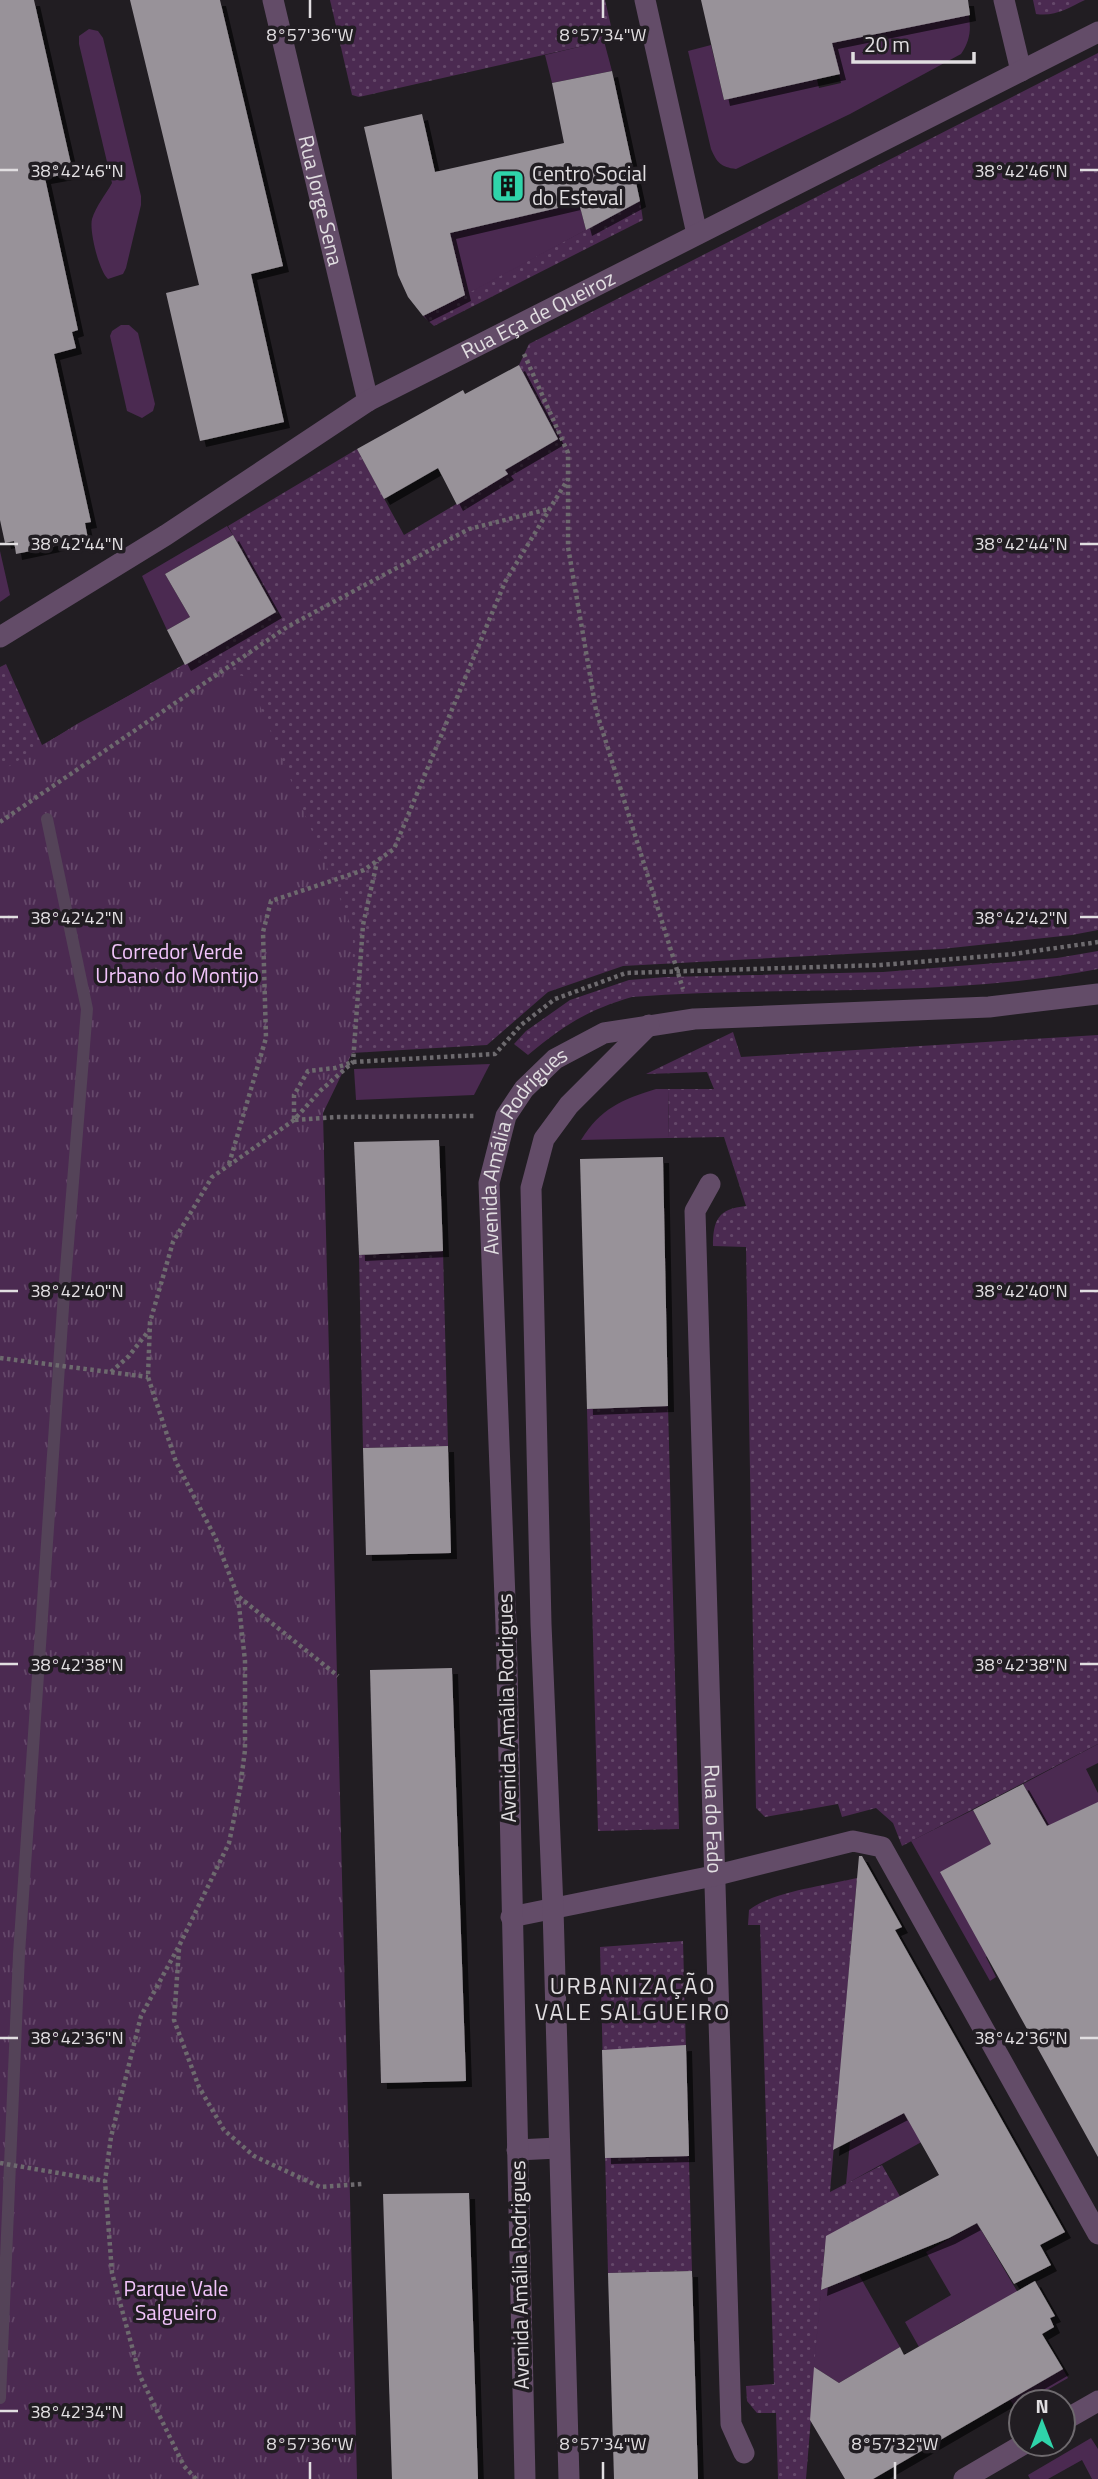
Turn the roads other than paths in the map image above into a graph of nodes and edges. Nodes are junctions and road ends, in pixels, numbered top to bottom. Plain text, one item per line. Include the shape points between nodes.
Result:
1 (272, 0) edge
2 (645, 0) edge
3 (1004, 0) edge
4 (1098, 32) edge
5 (1021, 71) junction
6 (697, 234) junction
7 (368, 401) junction
8 (4, 633) edge
9 (1098, 994) edge
10 (649, 1026) junction
11 (710, 1184) dead end
12 (506, 1625) junction
13 (541, 1625) junction
14 (713, 1876) junction
15 (552, 1908) junction
16 (511, 1917) junction
17 (558, 2148) junction
18 (517, 2150) junction
19 (1098, 2234) edge
20 (1098, 2401) edge
21 (1077, 2413) edge
22 (744, 2453) dead end
23 (1007, 2454) edge
24 (524, 2479) edge
25 (569, 2479) edge
26 (964, 2479) edge

1 - 7 street, Rua Jorge Sena
2 - 6 street
3 - 5 street
4 - 5 street, Rua Eça de Queiroz
5 - 6 street, Rua Eça de Queiroz
6 - 7 street, Rua Eça de Queiroz
7 - 8 street, Rua Eça de Queiroz via 166,535
9 - 10 street, Avenida Amália Rodrigues via 989,1007 694,1019
10 - 12 street, Avenida Amália Rodrigues via 604,1033 555,1059 524,1089 506,1116 489,1184
10 - 13 street, Avenida Amália Rodrigues via 569,1105 544,1139 531,1188
11 - 14 street, Rua do Fado via 695,1211
12 - 13 street
12 - 16 street, Avenida Amália Rodrigues
13 - 15 street, Avenida Amália Rodrigues
14 - 15 street
14 - 19 street via 853,1841 882,1847
14 - 22 street, Rua do Fado via 731,2424
15 - 16 street
15 - 17 street, Avenida Amália Rodrigues
16 - 18 street, Avenida Amália Rodrigues
17 - 18 street
17 - 25 street, Avenida Amália Rodrigues
18 - 24 street, Avenida Amália Rodrigues
20 - 21 street
23 - 26 street

